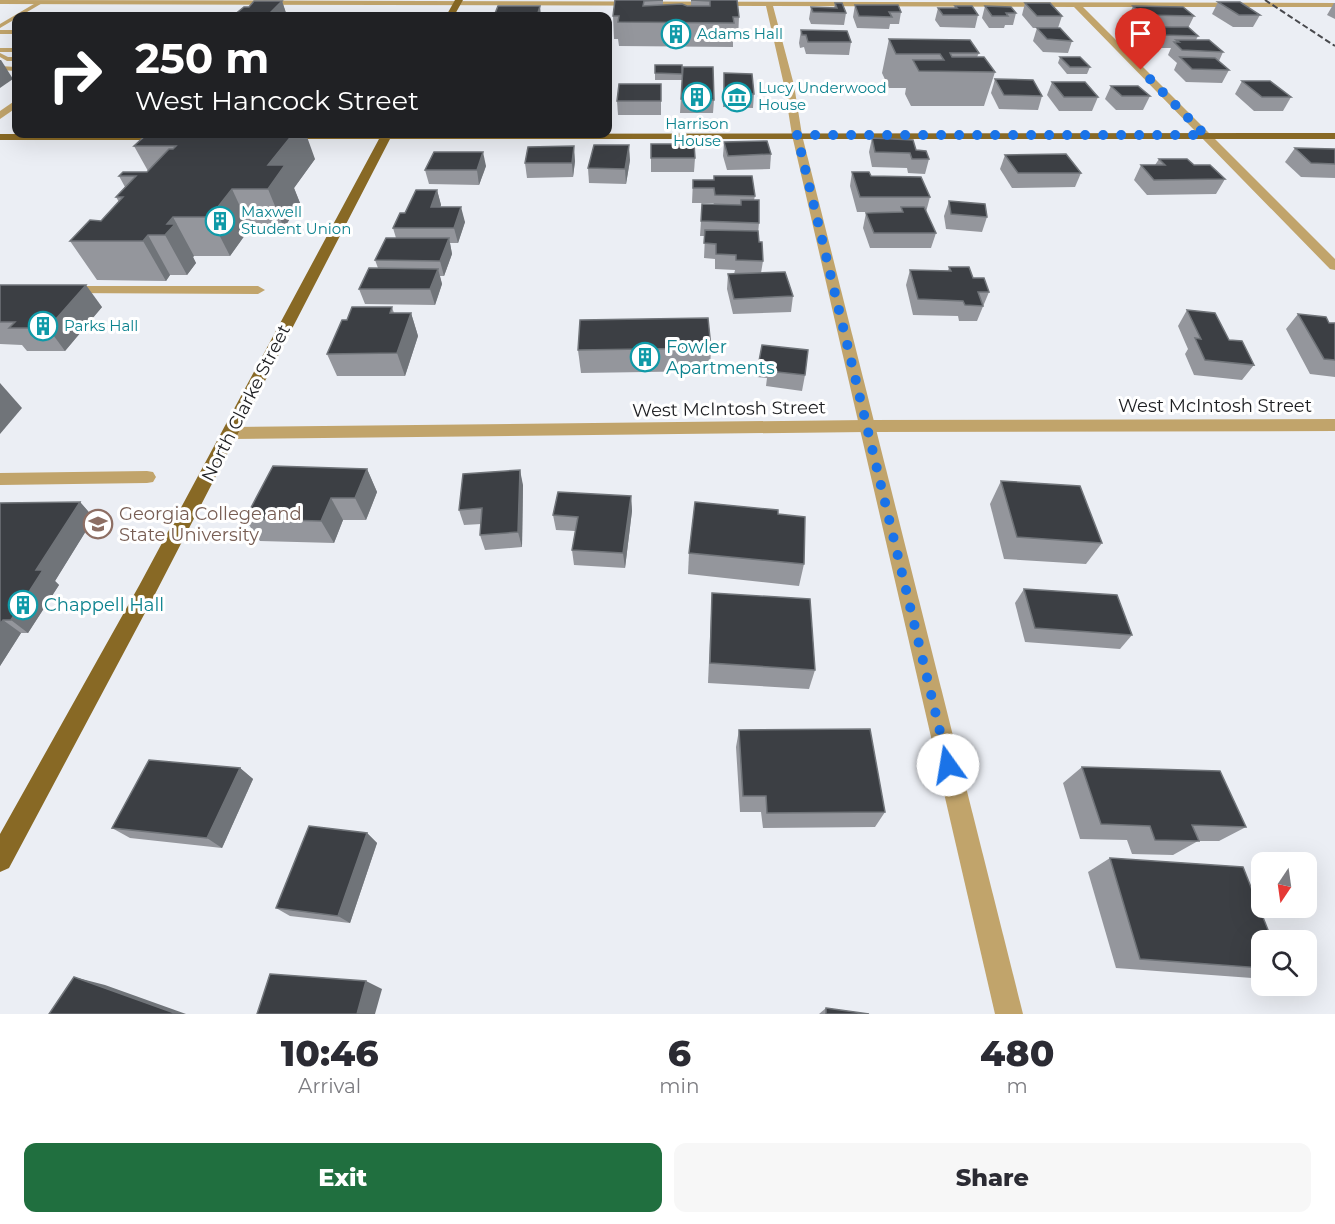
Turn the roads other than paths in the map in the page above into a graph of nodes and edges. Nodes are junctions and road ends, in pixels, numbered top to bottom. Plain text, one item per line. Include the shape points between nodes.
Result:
1 (153, 1) edge
2 (458, 1) edge
3 (0, 2) edge
4 (41, 2) junction
5 (769, 4) junction
6 (1077, 5) junction
7 (1335, 5) edge
8 (140, 11) dead end
9 (24, 12) edge
10 (12, 106) edge
11 (0, 116) edge
12 (612, 135) edge
13 (797, 135) junction
14 (1205, 135) junction
15 (1335, 136) edge
16 (385, 138) edge
17 (1335, 266) edge
18 (54, 290) edge
19 (258, 290) dead end
20 (1335, 425) edge
21 (866, 426) junction
22 (231, 434) junction
23 (147, 477) dead end
24 (0, 479) edge
25 (0, 859) edge
26 (1009, 1014) edge

1 - 2 street
1 - 4 street
1 - 8 street
2 - 5 street
3 - 4 street
4 - 9 lane
5 - 6 street
5 - 13 street
6 - 7 street
6 - 14 street
10 - 11 street
12 - 13 main road
13 - 14 main road
13 - 21 street
14 - 15 main road
14 - 17 street
16 - 22 main road, North Clarke Street
18 - 19 street
20 - 21 street, West McIntosh Street
21 - 22 street, West McIntosh Street
21 - 26 street
22 - 25 main road, North Clarke Street
23 - 24 street

